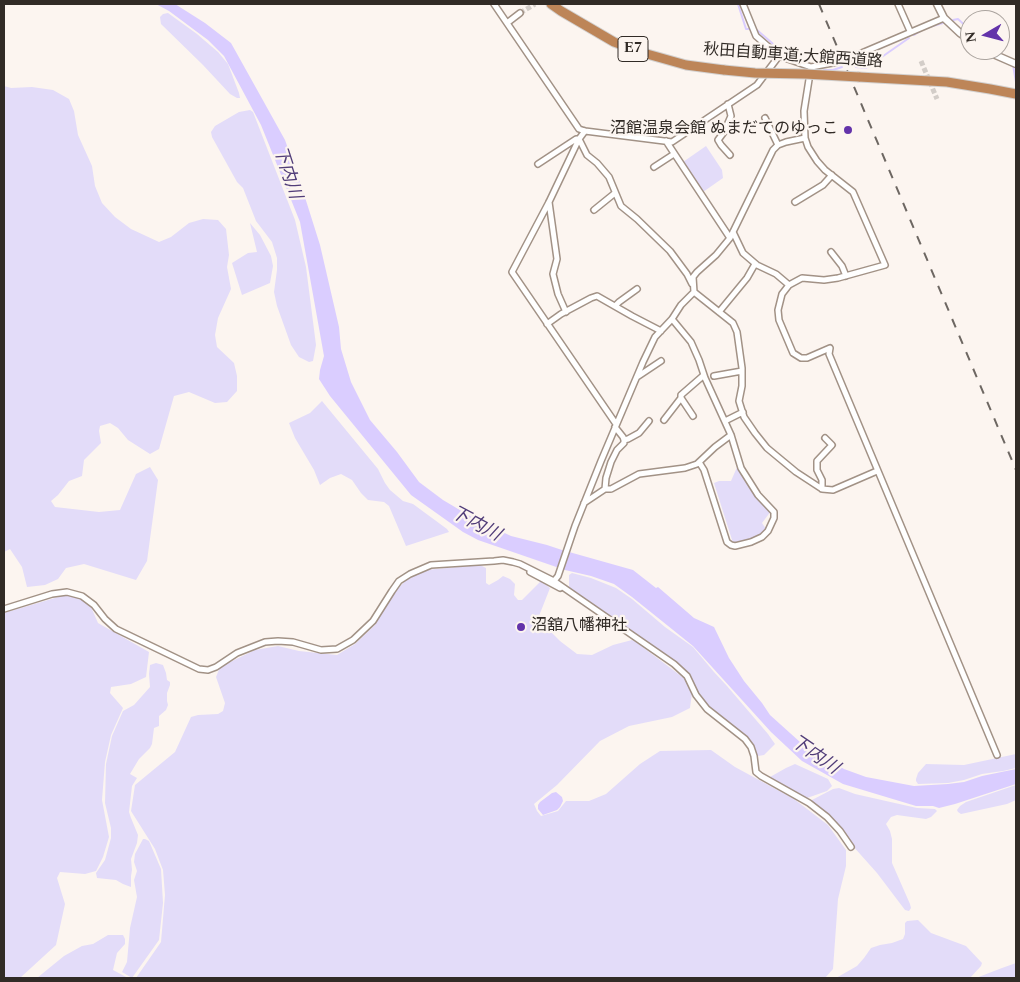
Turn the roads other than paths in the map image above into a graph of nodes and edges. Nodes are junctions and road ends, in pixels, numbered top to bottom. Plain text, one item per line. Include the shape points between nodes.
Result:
1 (494, 4) edge
2 (551, 4) edge
3 (744, 4) edge
4 (898, 4) edge
5 (937, 4) edge
6 (520, 13) tunnel mouth
7 (944, 18) junction
8 (508, 23) junction
9 (910, 31) junction
10 (960, 33) edge
11 (778, 56) junction
12 (811, 67) junction
13 (1016, 94) edge
14 (728, 104) junction
15 (765, 118) dead end
16 (585, 131) junction
17 (805, 138) junction
18 (579, 139) junction
19 (666, 141) junction
20 (778, 146) junction
21 (674, 154) junction
22 (730, 155) dead end
23 (538, 164) dead end
24 (654, 168) dead end
25 (832, 175) junction
26 (615, 193) junction
27 (549, 202) junction
28 (796, 202) dead end
29 (594, 210) dead end
30 (733, 232) junction
31 (730, 238) junction
32 (831, 252) dead end
33 (755, 264) junction
34 (846, 276) junction
35 (693, 284) junction
36 (789, 285) junction
37 (637, 289) dead end
38 (694, 292) junction
39 (615, 306) junction
40 (566, 312) junction
41 (719, 312) junction
42 (672, 319) junction
43 (547, 324) junction
44 (662, 330) junction
45 (660, 360) dead end
46 (742, 371) junction
47 (704, 375) junction
48 (714, 376) dead end
49 (637, 378) junction
50 (681, 398) junction
51 (743, 412) junction
52 (693, 416) dead end
53 (664, 420) dead end
54 (649, 421) dead end
55 (725, 421) junction
56 (616, 426) junction
57 (731, 435) junction
58 (825, 438) dead end
59 (624, 440) junction
60 (700, 462) junction
61 (878, 471) junction
62 (605, 489) junction
63 (822, 489) junction
64 (584, 504) junction
65 (520, 564) junction
66 (556, 578) junction
67 (560, 588) dead end
68 (4, 610) edge
69 (997, 755) dead end
70 (851, 848) dead end

1 - 8 street
2 - 13 highway, 秋田自動車道;大館西道路 / E7, bridge via 614,42 686,64 755,73 947,82
3 - 11 street via 756,36
4 - 9 street
5 - 7 street
6 - 8 street
7 - 9 street
7 - 10 street
8 - 16 street via 579,129
9 - 12 street via 843,61
11 - 12 street
11 - 14 street via 757,85
12 - 17 street via 804,111
14 - 19 street via 672,142
14 - 22 street via 730,116 718,140
15 - 20 street
16 - 18 street
16 - 19 street
17 - 20 street
17 - 25 street via 816,161
18 - 23 street
18 - 26 street via 587,155 609,177
18 - 27 street
19 - 21 street
20 - 30 street via 773,150
21 - 24 street
21 - 31 street
25 - 28 street via 823,185
25 - 34 street via 853,192 885,265
26 - 29 street
26 - 35 street via 621,206 670,251
27 - 40 street via 557,259 553,274
27 - 43 street via 512,272
30 - 31 street
30 - 33 street via 743,253
31 - 35 street via 696,272
32 - 34 street
33 - 36 street via 776,274
33 - 41 street
34 - 36 street via 824,280 802,278
35 - 38 street
36 - 61 street via 782,294 778,320 793,353 807,358 830,348 829,354
37 - 39 street
38 - 41 street
38 - 42 street
39 - 40 street via 597,296
39 - 44 street
40 - 43 street
41 - 46 street via 733,323 738,332
42 - 44 street
42 - 47 street via 691,342
43 - 56 street
44 - 49 street via 655,337
45 - 49 street
46 - 48 street
46 - 51 street via 739,401
47 - 50 street via 683,392
47 - 55 street
49 - 56 street
50 - 52 street
50 - 53 street
51 - 55 street
51 - 63 street via 767,448
54 - 59 street via 639,433
55 - 57 street
56 - 59 street
56 - 64 street
57 - 60 street
57 - 60 street via 741,468 758,495 774,512 774,518 762,537 735,546 727,542
58 - 63 street via 832,445 817,461
59 - 62 street via 610,462
60 - 62 street via 685,468 639,474
61 - 63 street via 833,490
61 - 69 street
62 - 64 street
64 - 66 street
65 - 66 street
65 - 67 street
65 - 68 street via 503,560 431,565 399,582 373,621 353,640 337,649 321,650 293,642 265,642 237,652 208,670 116,629 82,596 67,592 52,594
66 - 70 street via 674,664 687,676 707,709 745,739 754,756 756,772 827,817

